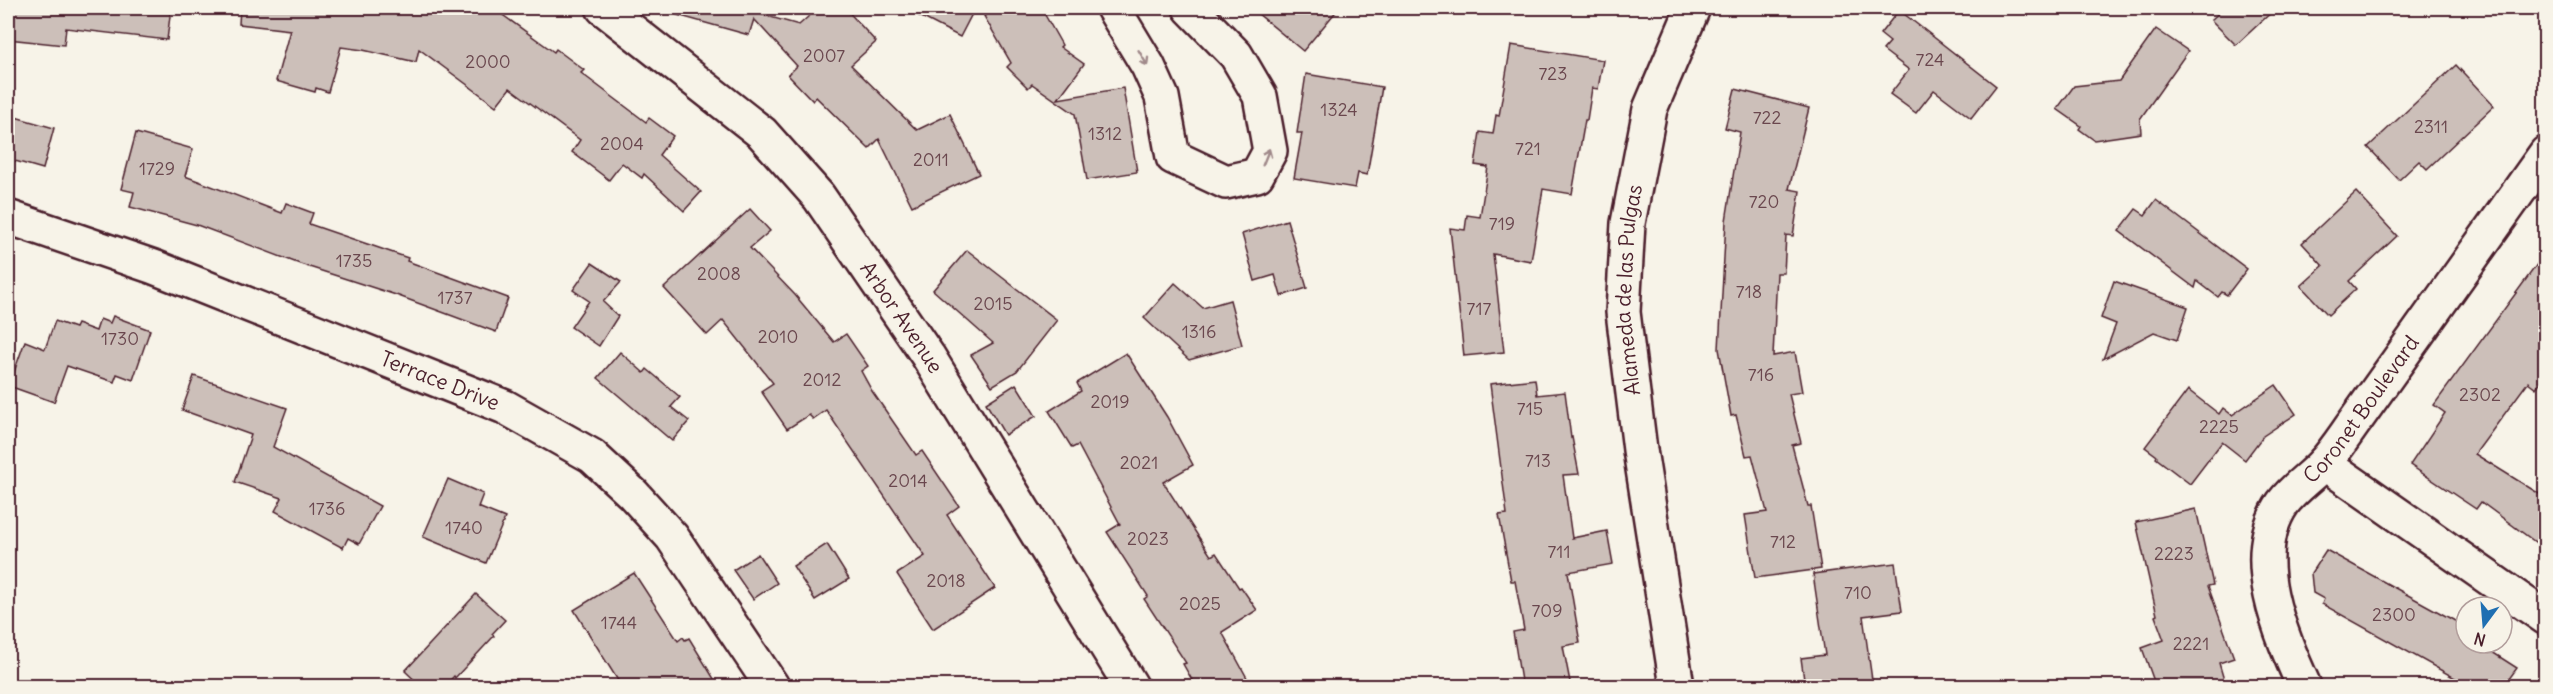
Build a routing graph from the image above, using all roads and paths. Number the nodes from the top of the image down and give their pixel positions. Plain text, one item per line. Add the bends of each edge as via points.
1 (603, 8) edge
2 (1113, 8) edge
3 (1190, 8) edge
4 (1693, 8) edge
5 (2546, 153) edge
6 (8, 217) edge
7 (2324, 463) junction
8 (2546, 618) edge
9 (772, 687) edge
10 (1131, 687) edge
11 (1677, 687) edge
12 (2304, 687) edge

1 - 10 street, Arbor Avenue via 762,133 819,197 928,356
2 -> 3 street via 1162,97 1173,157 1226,182 1257,175 1270,151 1260,96 1236,55
4 - 11 street, Alameda de las Pulgas via 1650,109 1628,223 1623,312
5 - 7 street, Coronet Boulevard
6 - 9 street, Terrace Drive via 154,267 505,407 592,456 672,537
7 - 8 street
7 - 12 street, Coronet Boulevard via 2283,503 2272,527 2265,564 2280,633

